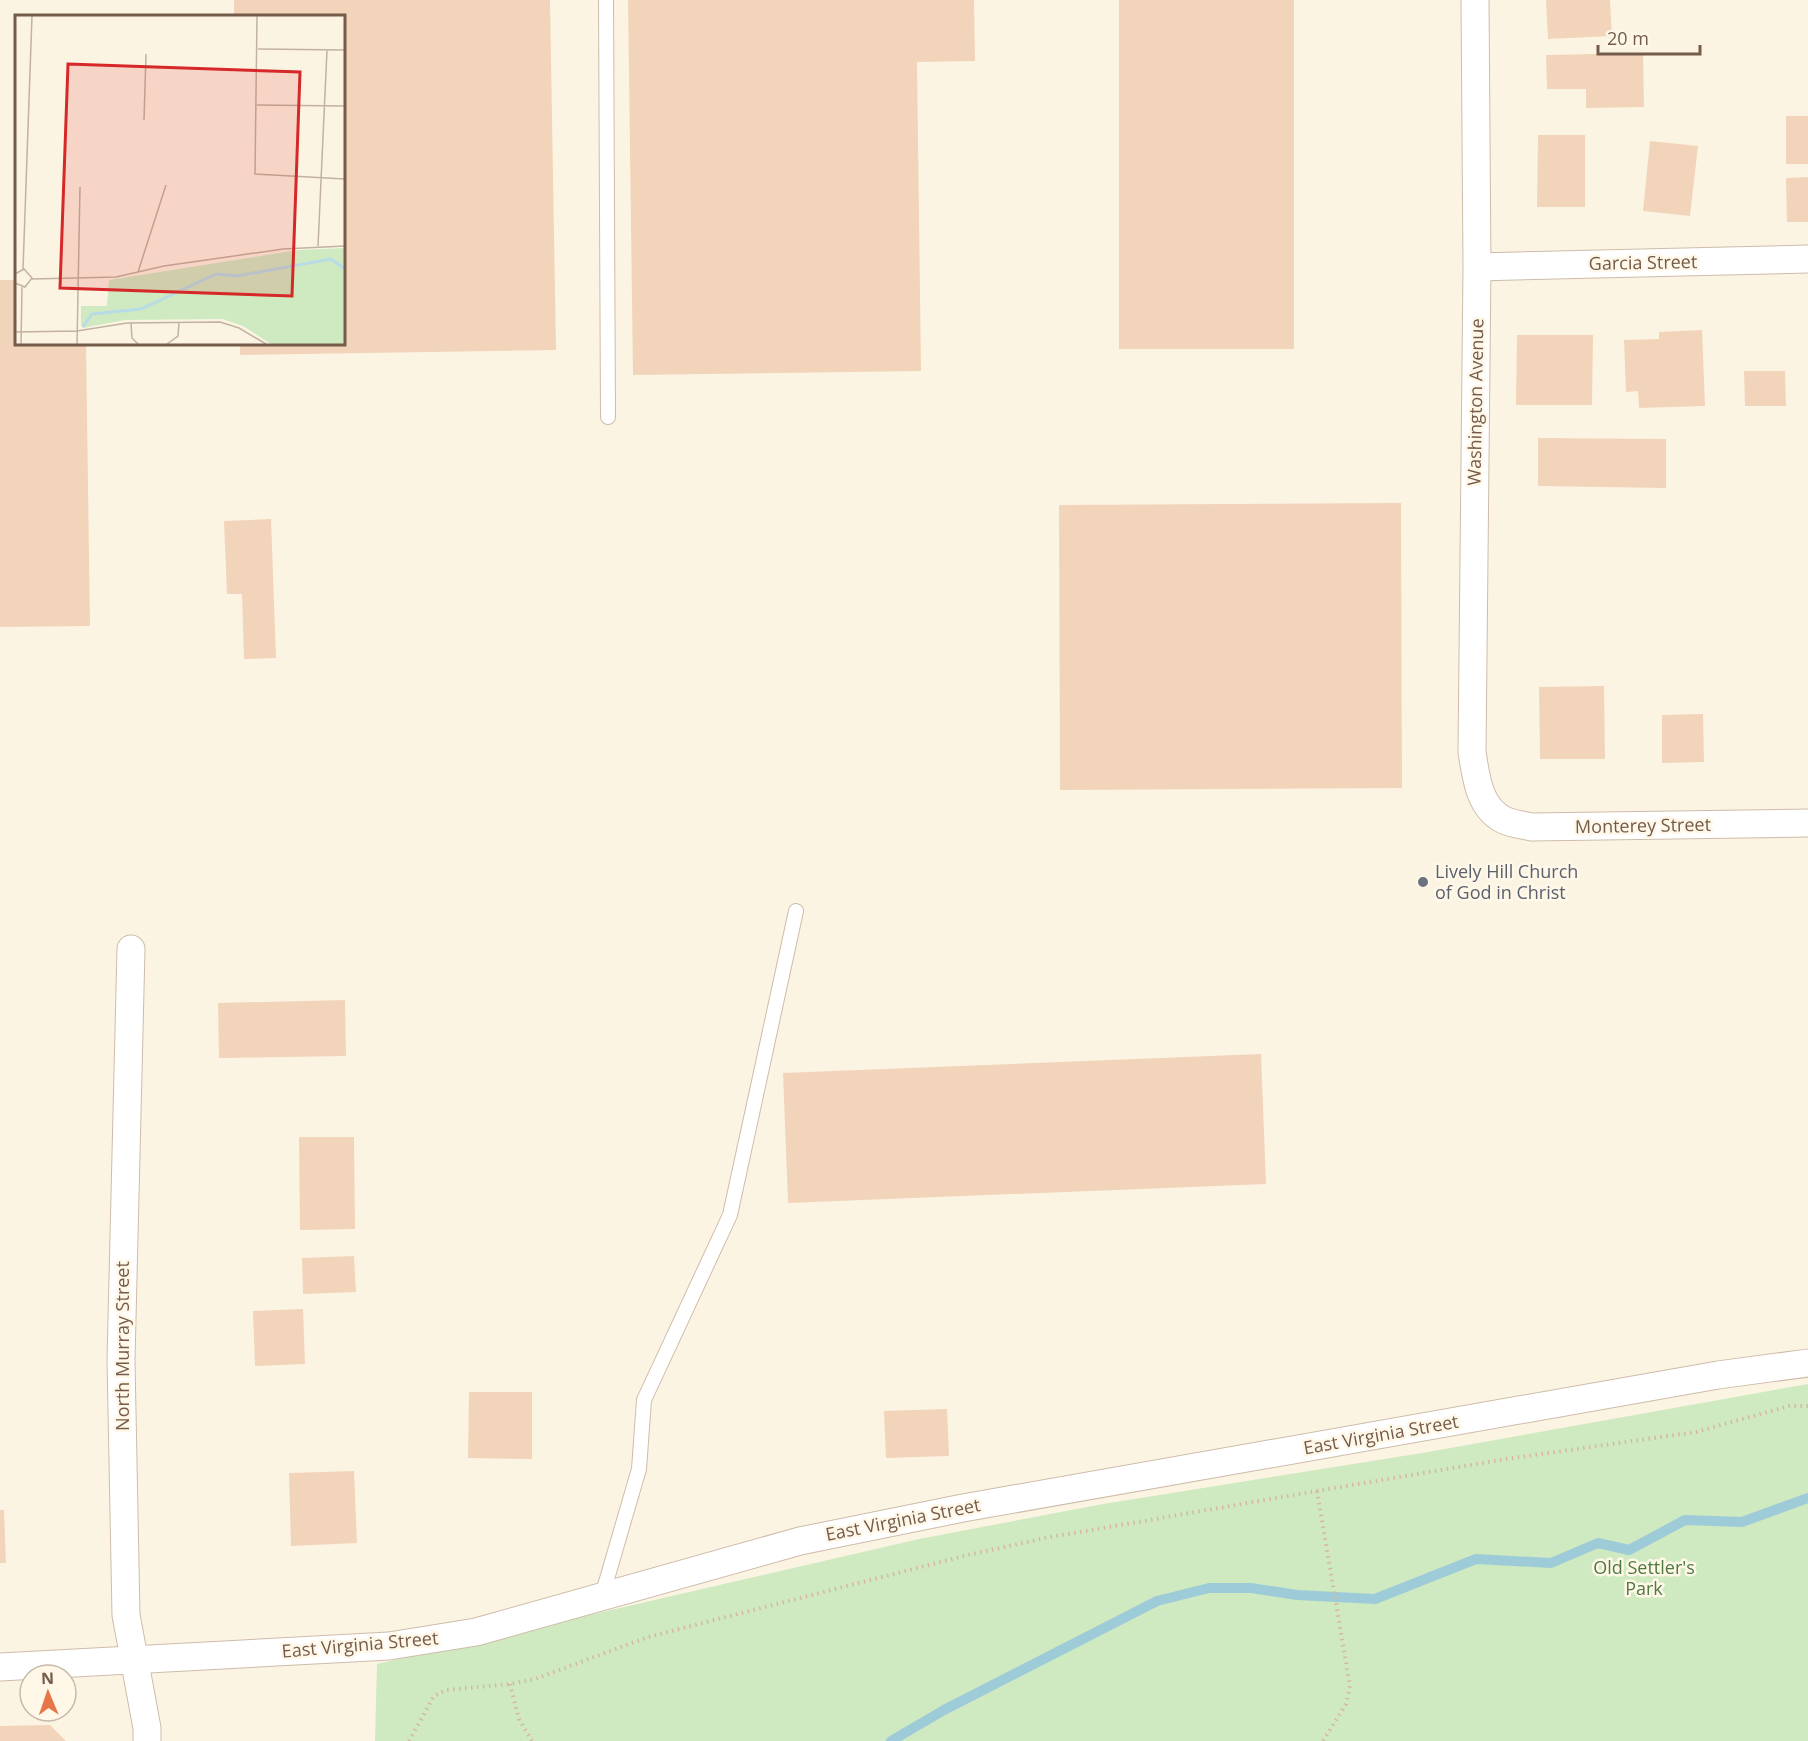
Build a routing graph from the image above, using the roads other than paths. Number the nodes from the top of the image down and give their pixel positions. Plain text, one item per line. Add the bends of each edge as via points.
1 (606, 0) edge
2 (1474, 0) edge
3 (1808, 259) edge
4 (1477, 267) junction
5 (608, 417) dead end
6 (1485, 803) joint
7 (1808, 823) edge
8 (796, 911) dead end
9 (130, 949) dead end
10 (1808, 1364) edge
11 (602, 1596) junction
12 (133, 1659) junction
13 (0, 1667) edge
14 (147, 1741) edge

1 - 5 lane
2 - 4 street, Washington Avenue
3 - 4 street, Garcia Street
4 - 6 street, Washington Avenue via 1472,752 1476,780
6 - 7 street, Monterey Street via 1503,820 1532,827
8 - 11 lane via 730,1215 644,1400 639,1469
9 - 12 street, North Murray Street via 122,1360 126,1615
10 - 11 street, East Virginia Street via 1718,1375 952,1510 800,1540
11 - 12 street, East Virginia Street via 476,1632 412,1643
12 - 13 street, East Virginia Street
12 - 14 street, North Murray Street

